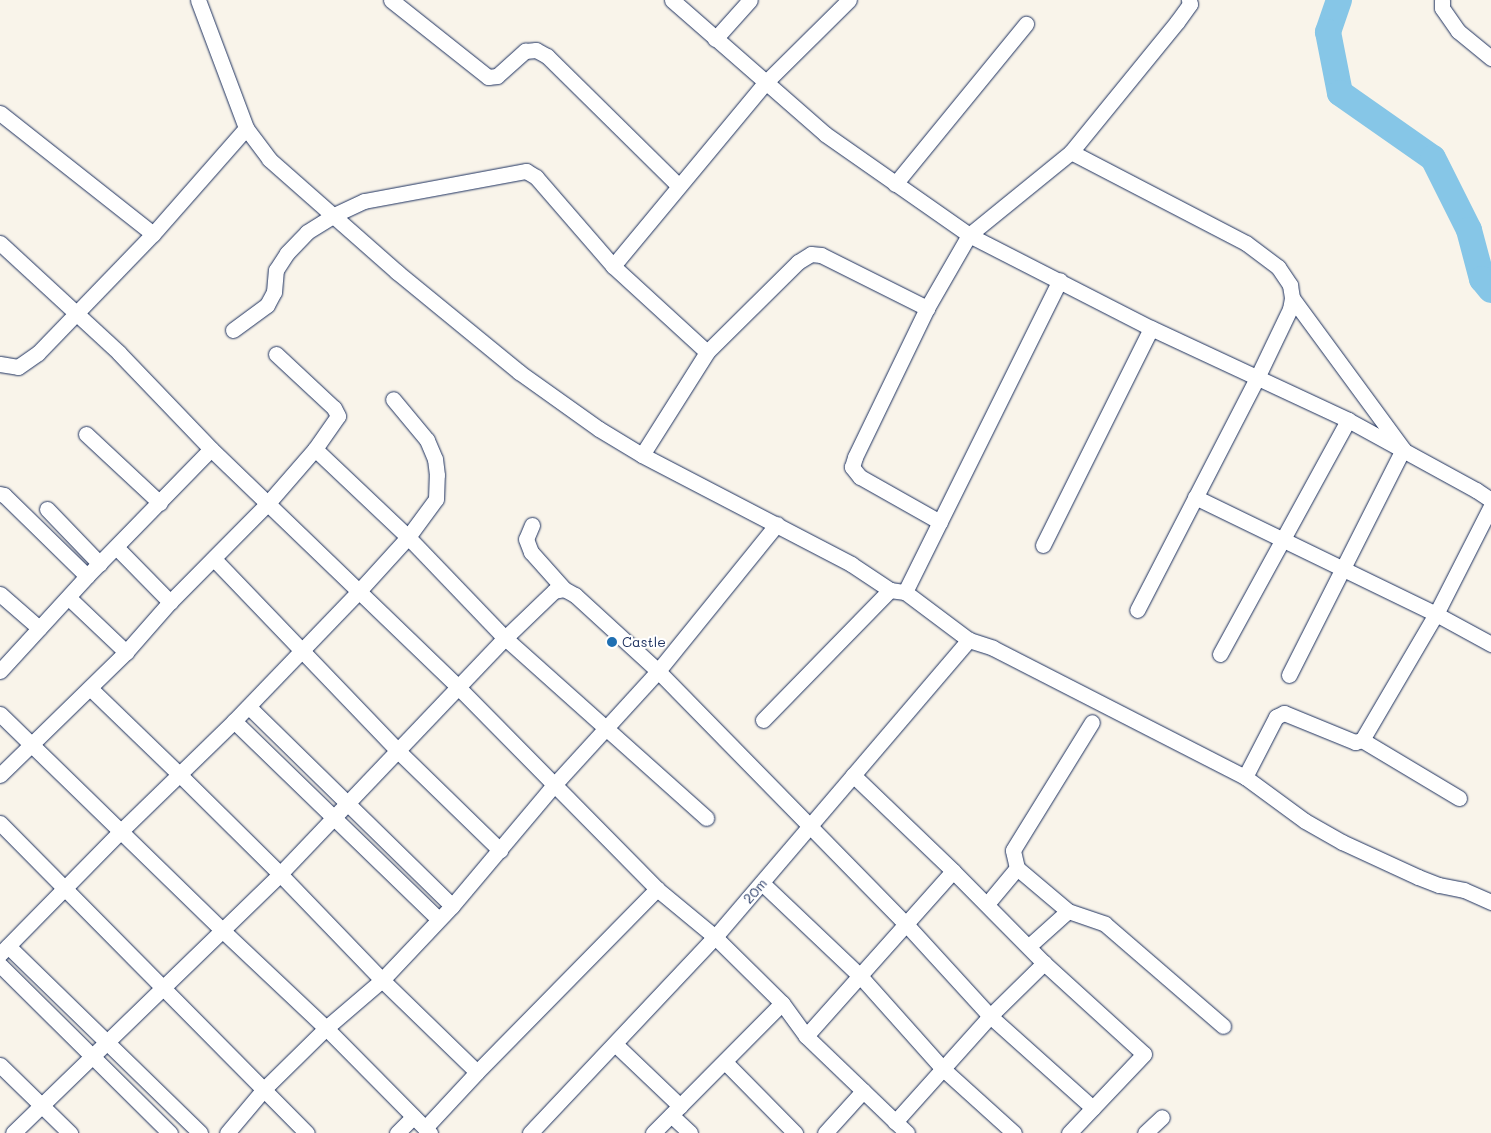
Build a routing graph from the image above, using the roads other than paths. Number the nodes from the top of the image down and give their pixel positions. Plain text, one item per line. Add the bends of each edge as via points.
1 (198, 0) edge
2 (391, 0) edge
3 (672, 0) edge
4 (750, 0) edge
5 (849, 0) edge
6 (1190, 0) edge
7 (1442, 0) edge
8 (1026, 24) dead end
9 (715, 38) junction
10 (1491, 58) edge
11 (766, 83) junction
12 (0, 113) edge
13 (246, 128) junction
14 (1071, 152) junction
15 (895, 184) junction
16 (680, 186) junction
17 (334, 215) junction
18 (153, 234) junction
19 (969, 235) junction
20 (0, 243) edge
21 (613, 266) junction
22 (1060, 280) junction
23 (1292, 298) junction
24 (927, 308) junction
25 (78, 314) junction
26 (1151, 328) junction
27 (233, 330) dead end
28 (707, 352) junction
29 (276, 354) dead end
30 (0, 364) edge
31 (1257, 378) junction
32 (394, 399) dead end
33 (1348, 420) junction
34 (86, 434) dead end
35 (212, 449) junction
36 (315, 449) junction
37 (1402, 449) junction
38 (642, 454) junction
39 (0, 494) edge
40 (1195, 497) junction
41 (1491, 500) edge
42 (268, 503) junction
43 (160, 504) junction
44 (1491, 506) edge
45 (47, 509) dead end
46 (940, 522) junction
47 (777, 524) junction
48 (532, 525) dead end
49 (408, 537) junction
50 (1282, 540) junction
51 (1043, 544) dead end
52 (118, 548) junction
53 (214, 559) junction
54 (100, 564) junction
55 (1342, 569) junction
56 (87, 576) junction
57 (564, 589) junction
58 (897, 591) junction
59 (360, 592) junction
60 (0, 594) edge
61 (69, 598) junction
62 (170, 602) junction
63 (1137, 610) dead end
64 (1436, 614) junction
65 (39, 628) junction
66 (505, 638) junction
67 (969, 640) junction
68 (1491, 644) edge
69 (126, 652) junction
70 (300, 652) junction
71 (1220, 654) dead end
72 (0, 671) edge
73 (658, 672) junction
74 (1289, 675) dead end
75 (458, 687) junction
76 (90, 688) junction
77 (248, 707) junction
78 (0, 714) edge
79 (763, 720) dead end
80 (234, 721) junction
81 (1092, 722) dead end
82 (605, 728) junction
83 (1362, 740) junction
84 (32, 744) junction
85 (397, 750) junction
86 (0, 775) edge
87 (180, 775) junction
88 (853, 775) junction
89 (1245, 777) junction
90 (554, 785) junction
91 (1459, 798) dead end
92 (347, 803) junction
93 (334, 817) junction
94 (706, 818) dead end
95 (0, 823) edge
96 (810, 826) junction
97 (121, 831) junction
98 (500, 850) junction
99 (1017, 868) junction
100 (953, 871) junction
101 (280, 874) junction
102 (762, 883) junction
103 (65, 886) junction
104 (657, 889) junction
105 (1491, 902) edge
106 (987, 904) junction
107 (452, 906) junction
108 (1068, 911) junction
109 (438, 919) junction
110 (905, 923) junction
111 (223, 931) junction
112 (715, 937) junction
113 (1029, 946) junction
114 (4, 950) edge
115 (1044, 963) junction
116 (0, 964) edge
117 (861, 977) junction
118 (382, 980) junction
119 (164, 988) junction
120 (782, 1003) junction
121 (990, 1016) junction
122 (1224, 1026) dead end
123 (326, 1028) junction
124 (806, 1036) junction
125 (108, 1043) junction
126 (614, 1044) junction
127 (93, 1056) junction
128 (725, 1062) junction
129 (0, 1065) edge
130 (942, 1068) junction
131 (477, 1072) junction
132 (264, 1089) junction
133 (863, 1091) junction
134 (42, 1105) junction
135 (1093, 1108) junction
136 (676, 1110) junction
137 (413, 1116) junction
138 (1162, 1117) dead end
139 (895, 1122) junction
140 (428, 1131) edge
141 (658, 1131) edge
142 (13, 1133) edge
143 (70, 1133) edge
144 (170, 1133) edge
145 (200, 1133) edge
146 (227, 1133) edge
147 (308, 1133) edge
148 (397, 1133) edge
149 (530, 1133) edge
150 (690, 1133) edge
151 (795, 1133) edge
152 (825, 1133) edge
153 (907, 1133) edge
154 (1014, 1133) edge
155 (1069, 1133) edge
156 (1145, 1133) edge

1 - 13 street
2 - 16 street via 488,77 497,76 525,51 536,50 547,56
3 - 9 street
4 - 9 street
5 - 11 street
6 - 14 street via 1177,22
7 - 10 street via 1442,8 1458,31
8 - 15 street
9 - 11 street
11 - 15 street via 825,134
11 - 16 street
12 - 18 street
13 - 17 street via 269,159
13 - 18 street
14 - 19 street
14 - 23 street via 1246,243 1278,268 1290,285
15 - 19 street
16 - 21 street
17 - 21 street via 364,201 526,171 536,177
17 - 27 street via 307,232 287,253 276,270 274,292 267,305
17 - 38 street via 397,272 519,372 599,429
18 - 25 street
19 - 22 street
19 - 24 street
20 - 25 street
21 - 28 street
22 - 26 street
22 - 46 street
23 - 31 street via 1290,309
23 - 37 street
24 - 28 street via 821,255 810,254
24 - 46 street via 852,468 860,477
25 - 30 street via 38,353 18,367
25 - 35 street
26 - 31 street
26 - 51 street
28 - 38 street
29 - 36 street via 334,408 338,416
31 - 33 street
31 - 40 street
32 - 49 street via 427,440 437,475 436,499
33 - 37 street
33 - 50 street
34 - 43 street
35 - 42 street
35 - 43 street
36 - 42 street
36 - 49 street
37 - 41 street
37 - 55 street
38 - 47 street
39 - 56 street
40 - 50 street
40 - 63 street
42 - 53 street
42 - 59 street
43 - 52 street
44 - 64 street
45 - 54 street
46 - 58 street
47 - 58 street
47 - 73 street
48 - 57 street via 526,539 531,552
49 - 59 street
49 - 66 street
50 - 55 street
50 - 71 street
52 - 54 street
52 - 62 street
53 - 62 street
53 - 70 street
54 - 56 street
55 - 64 street
55 - 74 street
56 - 61 street
57 - 66 street via 554,591
57 - 73 street via 575,595
58 - 67 street
58 - 79 street
59 - 70 street
59 - 75 street
60 - 65 street
61 - 65 street
61 - 69 street
62 - 69 street
64 - 68 street
64 - 83 street
65 - 72 street
66 - 75 street
66 - 82 street
67 - 88 street, 20m
67 - 89 street via 993,648
69 - 76 street
70 - 77 street
70 - 85 street
73 - 82 street
73 - 96 street
75 - 85 street
75 - 90 street
76 - 84 street
76 - 87 street
77 - 80 street
77 - 92 street
78 - 84 street
80 - 87 street
80 - 93 street
81 - 99 street via 1013,850
82 - 90 street
82 - 94 street
83 - 89 street via 1356,742 1284,713 1276,717
83 - 91 street
84 - 86 street
84 - 97 street
85 - 92 street
85 - 98 street
87 - 97 street
87 - 101 street
88 - 96 street, 20m
88 - 100 street
89 - 105 street via 1305,821 1342,842 1418,877 1464,890
90 - 98 street
90 - 104 street
92 - 93 street
92 - 107 street
93 - 101 street
93 - 109 street
95 - 103 street
96 - 102 street, 20m
96 - 110 street
97 - 103 street
97 - 111 street
98 - 107 street
99 - 106 street
99 - 108 street
100 - 106 street
100 - 110 street
101 - 111 street
101 - 118 street
102 - 112 street, 20m
102 - 117 street
103 - 114 street
103 - 119 street
104 - 112 street
104 - 131 street
106 - 113 street
107 - 109 street
108 - 113 street
108 - 122 street via 1104,924
109 - 118 street
110 - 117 street
110 - 121 street
111 - 119 street
111 - 123 street
112 - 120 street
112 - 126 street, 20m
113 - 115 street
114 - 125 street
115 - 121 street
115 - 135 street via 1144,1054
116 - 127 street
117 - 124 street
117 - 130 street
118 - 123 street
118 - 131 street
119 - 125 street
119 - 132 street
120 - 124 street
120 - 128 street
121 - 130 street
121 - 135 street
123 - 132 street
123 - 137 street
124 - 133 street
125 - 127 street
125 - 145 street
126 - 136 street
126 - 149 street, 20m
127 - 134 street
127 - 144 street
128 - 136 street
128 - 151 street
129 - 134 street
130 - 139 street
130 - 154 street
131 - 140 street
132 - 146 street
132 - 147 street
133 - 139 street
133 - 152 street
134 - 142 street
134 - 143 street
135 - 155 street
136 - 141 street
136 - 150 street
137 - 140 street
137 - 148 street
138 - 156 street
139 - 153 street

